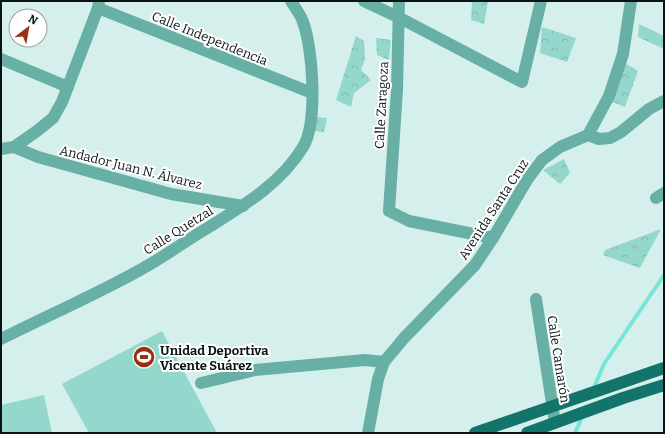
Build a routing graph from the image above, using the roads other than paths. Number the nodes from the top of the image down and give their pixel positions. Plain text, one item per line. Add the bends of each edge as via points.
1 (291, 1) edge
2 (364, 1) edge
3 (399, 1) edge
4 (541, 1) edge
5 (631, 1) edge
6 (99, 5) edge
7 (398, 17) junction
8 (1, 59) edge
9 (68, 86) junction
10 (312, 93) junction
11 (664, 101) edge
12 (588, 135) junction
13 (14, 147) junction
14 (1, 148) edge
15 (243, 206) junction
16 (493, 238) junction
17 (536, 299) dead end
18 (1, 339) edge
19 (384, 362) junction
20 (664, 368) edge
21 (201, 383) dead end
22 (664, 385) edge
23 (558, 405) junction
24 (555, 423) junction
25 (368, 433) edge
26 (475, 433) edge
27 (527, 433) edge

1 - 10 street, Calle Quetzal via 303,20 309,42
2 - 7 street
3 - 7 street, Calle Zaragoza
4 - 7 street via 522,82
5 - 12 street via 620,61 609,96
6 - 9 street
6 - 10 street, Calle Independencia
7 - 16 street, Calle Zaragoza via 397,90 389,211 409,221
8 - 9 street
9 - 13 street via 53,118
10 - 15 street, Calle Quetzal via 310,128 304,146 278,178
11 - 12 street via 610,138 599,140
12 - 16 street, Avenida Santa Cruz via 560,147 542,160 527,180
13 - 14 street
13 - 15 street, Andador Juan N. Álvarez via 45,159 171,194
15 - 18 street, Calle Quetzal via 140,270
16 - 19 street, Avenida Santa Cruz via 474,265
17 - 23 street, Calle Camarón
19 - 21 street via 365,360 255,370
19 - 25 street, Avenida Santa Cruz via 378,379
20 - 23 main road
22 - 24 main road
23 - 24 street, Calle Camarón
23 - 26 main road
24 - 27 main road

